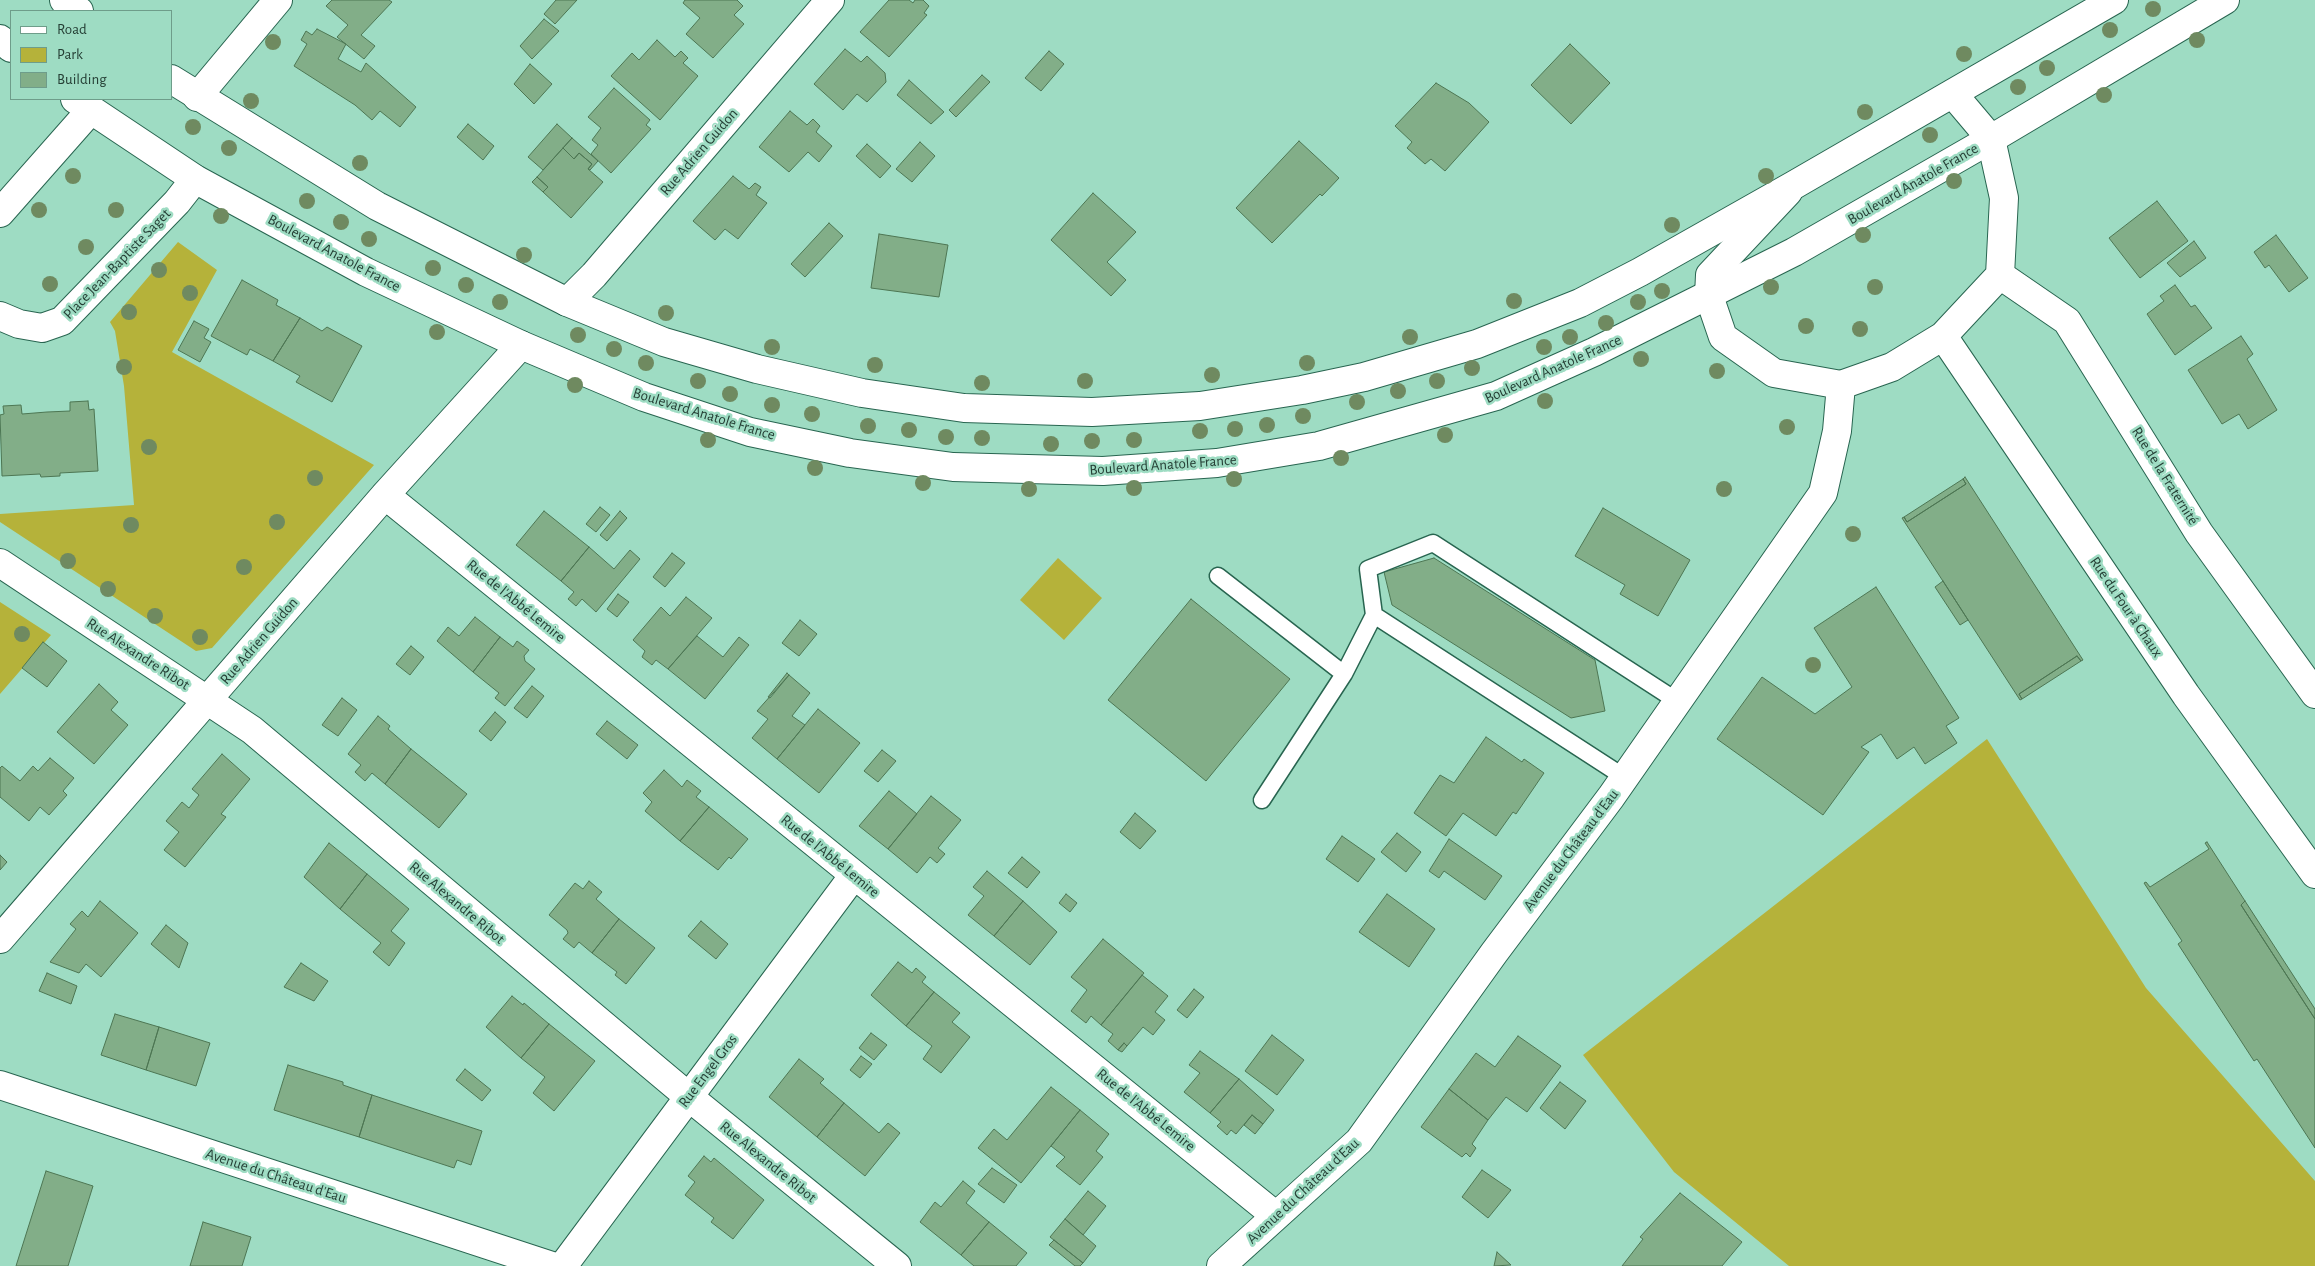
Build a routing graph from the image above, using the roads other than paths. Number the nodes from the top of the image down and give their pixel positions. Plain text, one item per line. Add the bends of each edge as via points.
1 (64, 0) edge
2 (278, 0) edge
3 (830, 0) edge
4 (2114, 0) edge
5 (2225, 0) edge
6 (78, 10) edge
7 (0, 39) edge
8 (10, 47) edge
9 (172, 80) edge
10 (1953, 94) junction
11 (197, 97) junction
12 (83, 105) edge
13 (1991, 139) junction
14 (195, 179) junction
15 (1794, 185) junction
16 (0, 213) edge
17 (2000, 275) junction
18 (1709, 296) junction
19 (567, 302) junction
20 (0, 316) edge
21 (1943, 336) junction
22 (521, 345) junction
23 (1841, 385) junction
24 (385, 495) junction
25 (0, 563) edge
26 (1218, 576) dead end
27 (1374, 614) junction
28 (1344, 674) junction
29 (2315, 694) edge
30 (209, 700) junction
31 (1677, 701) junction
32 (1624, 777) junction
33 (1262, 800) dead end
34 (2315, 874) edge
35 (854, 875) junction
36 (0, 939) edge
37 (0, 1085) edge
38 (689, 1097) junction
39 (1276, 1216) junction
40 (552, 1266) edge
41 (562, 1266) edge
42 (897, 1266) edge
43 (1221, 1266) edge

1 - 6 street
2 - 11 street
3 - 19 street, Rue Adrien Guidon via 594,275
4 - 10 street
5 - 13 street, Boulevard Anatole France
7 - 8 street
9 - 11 street
10 - 13 street
10 - 15 street
11 - 19 street via 377,206
12 - 14 street, Boulevard Anatole France
12 - 16 street
13 - 17 street via 2004,198
13 - 18 street, Boulevard Anatole France via 1794,252
14 - 20 street, Place Jean-Baptiste Saget via 177,202 62,321 42,328
14 - 22 street, Boulevard Anatole France via 366,272
15 - 18 street via 1710,275
15 - 19 street via 1580,303 1478,344 1364,377 1200,406 1092,412 964,408 862,393 757,369 664,342
17 - 21 street
17 - 29 street, Rue de la Fraternité via 2067,321 2200,532
18 - 22 street, Boulevard Anatole France via 1496,396 1319,446 1217,464 1103,471 952,467 850,453 750,432 644,398
18 - 23 street via 1724,337 1774,373
21 - 23 street via 1892,368
21 - 34 street, Rue du Four à Chaux via 2186,695
22 - 24 street, Rue Adrien Guidon
23 - 31 street, Avenue du Château d'Eau via 1837,431 1823,493
24 - 30 street, Rue Adrien Guidon
24 - 35 street, Rue de l'Abbé Lemire
25 - 30 street, Rue Alexandre Ribot
26 - 28 lane
27 - 28 lane
27 - 31 lane via 1368,570 1433,544
27 - 32 lane
28 - 33 lane
30 - 36 street, Rue Adrien Guidon
30 - 38 street, Rue Alexandre Ribot via 252,730
31 - 32 street, Avenue du Château d'Eau
32 - 39 street, Avenue du Château d'Eau via 1359,1141
35 - 38 street, Rue Engel Gros
35 - 39 street, Rue de l'Abbé Lemire
37 - 40 street, Avenue du Château d'Eau
38 - 41 street, Rue Engel Gros
38 - 42 street, Rue Alexandre Ribot
39 - 43 street, Avenue du Château d'Eau

